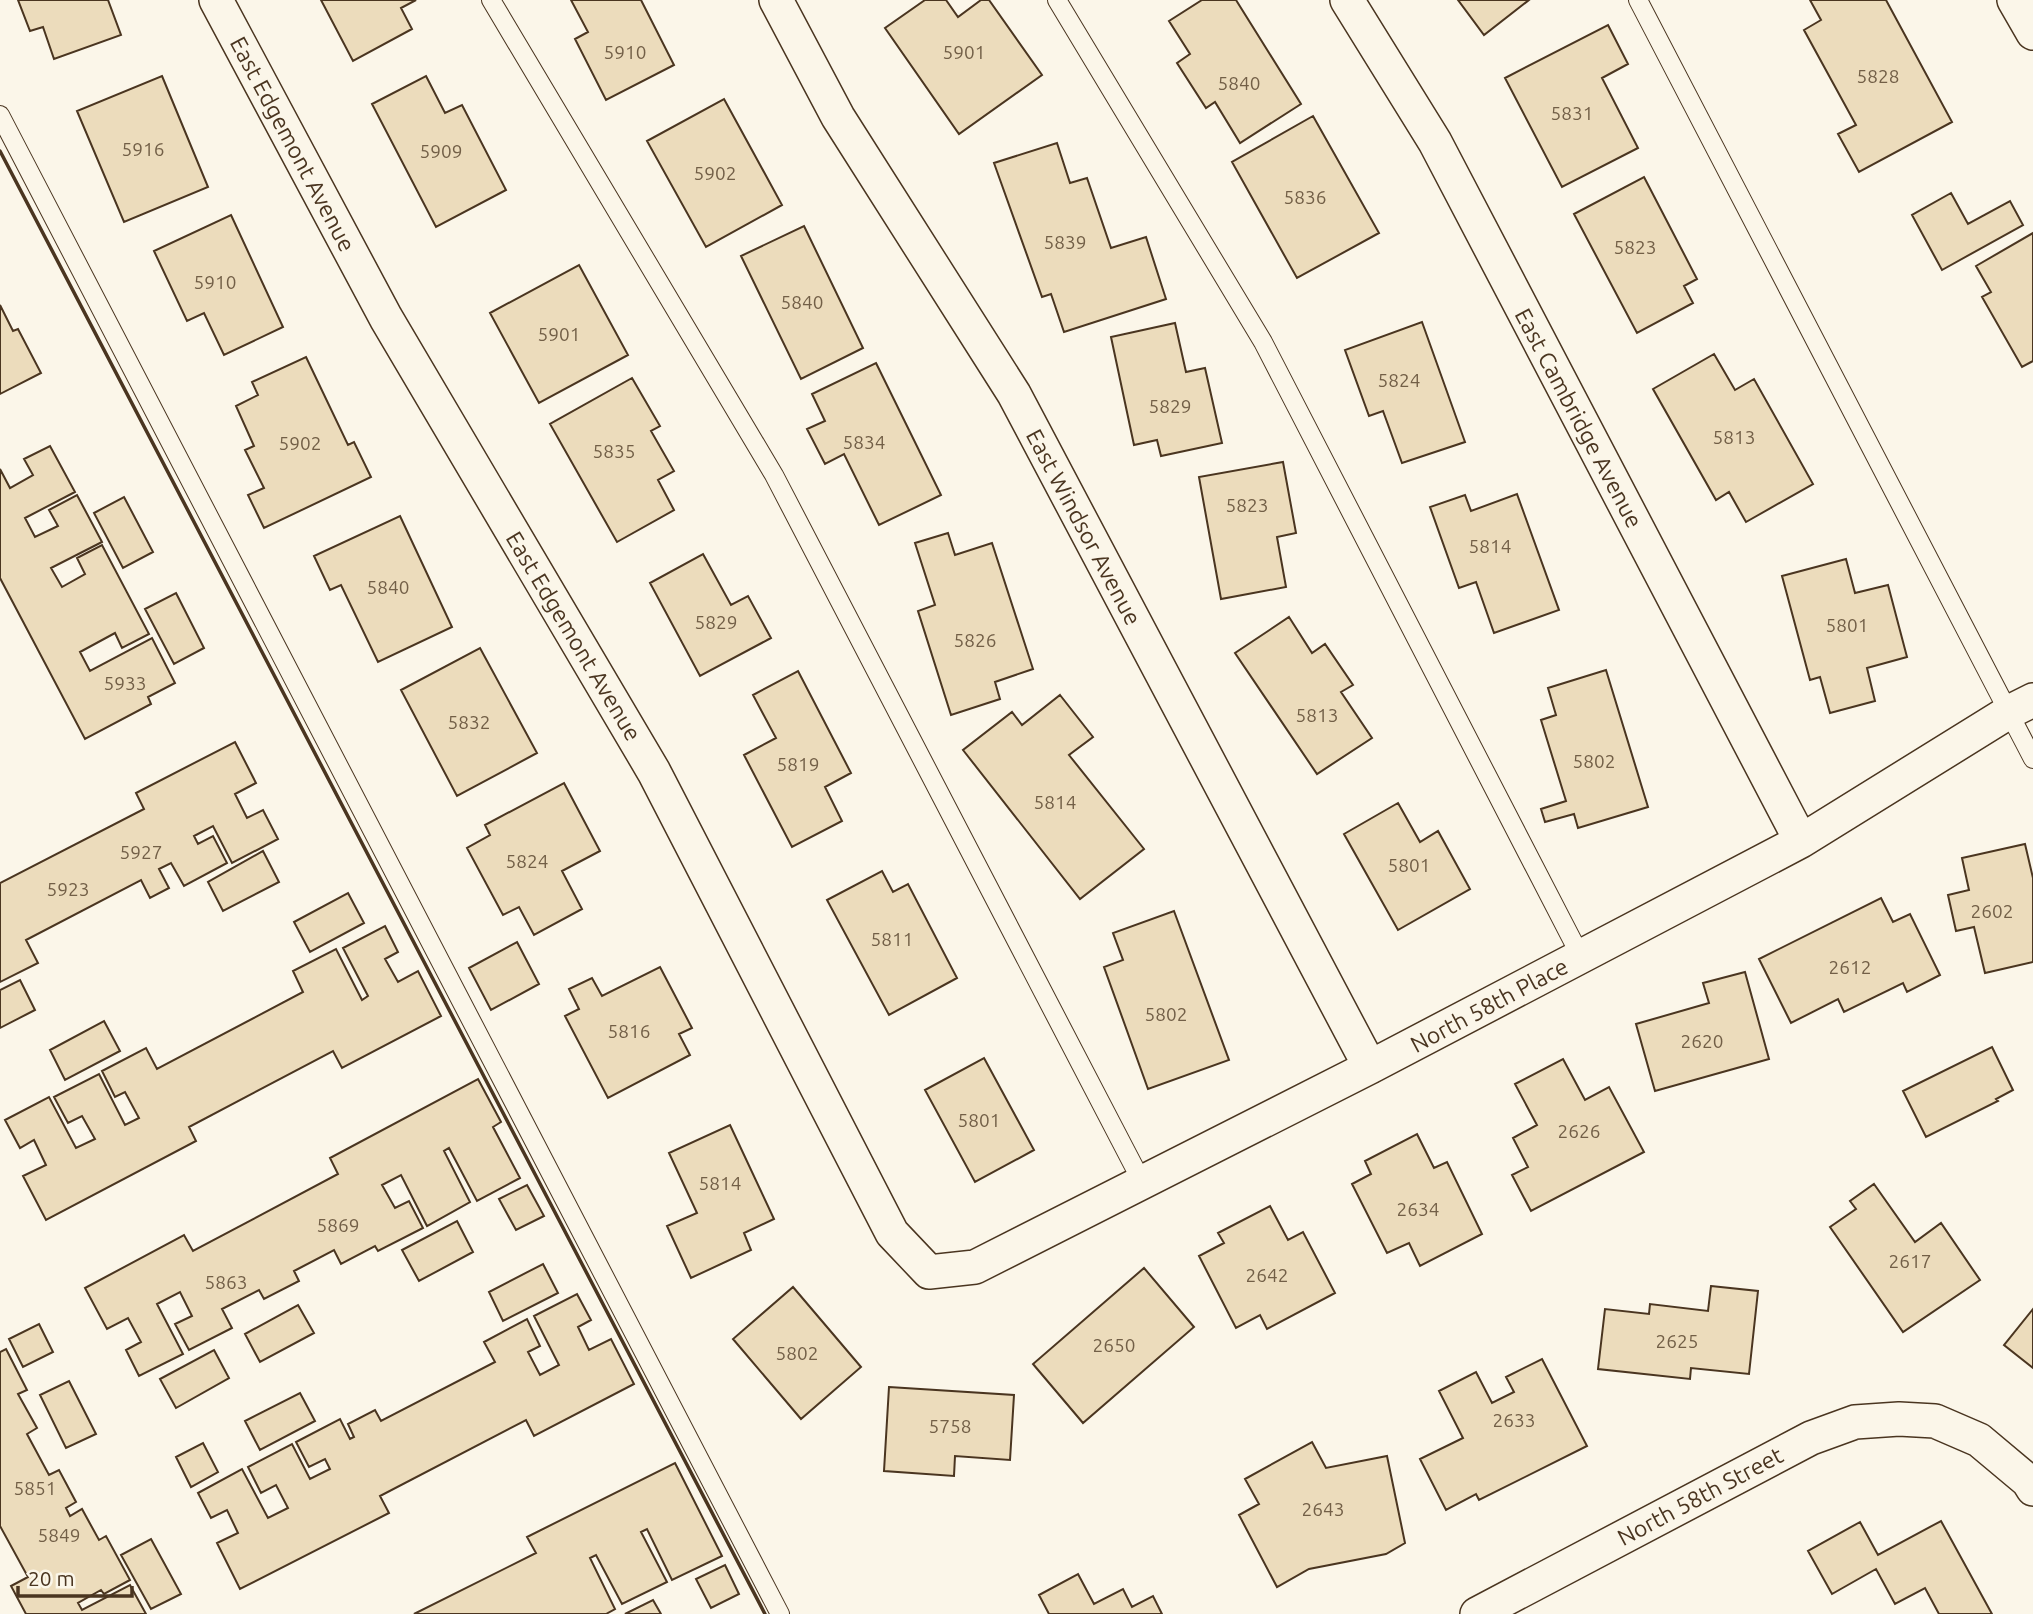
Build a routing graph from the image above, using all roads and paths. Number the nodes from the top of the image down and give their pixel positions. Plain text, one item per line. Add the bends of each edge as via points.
1 (216, 0) edge
2 (491, 0) edge
3 (776, 0) edge
4 (1057, 0) edge
5 (1347, 0) edge
6 (1638, 0) edge
7 (2014, 0) edge
8 (2033, 33) edge
9 (0, 115) edge
10 (2021, 706) edge
11 (2033, 759) edge
12 (1801, 841) junction
13 (1581, 957) junction
14 (1370, 1067) junction
15 (1142, 1182) junction
16 (929, 1272) joint
17 (2033, 1489) edge
18 (780, 1614) edge
19 (1477, 1614) edge

1 - 16 street, East Edgemont Avenue via 386,318 654,772 892,1233
2 - 15 lane via 774,475
3 - 14 street, East Windsor Avenue via 838,117 1014,394
4 - 13 lane via 1263,342
5 - 12 street, East Cambridge Avenue via 1434,142
6 - 10 lane
7 - 8 street
9 - 18 lane
10 - 11 lane
10 - 12 street, North 58th Place
12 - 13 street, North 58th Place
13 - 14 street, North 58th Place
14 - 15 street, North 58th Place
15 - 16 street, North 58th Place via 975,1267
17 - 19 street, North 58th Street via 1979,1440 1935,1421 1856,1422 1811,1438

